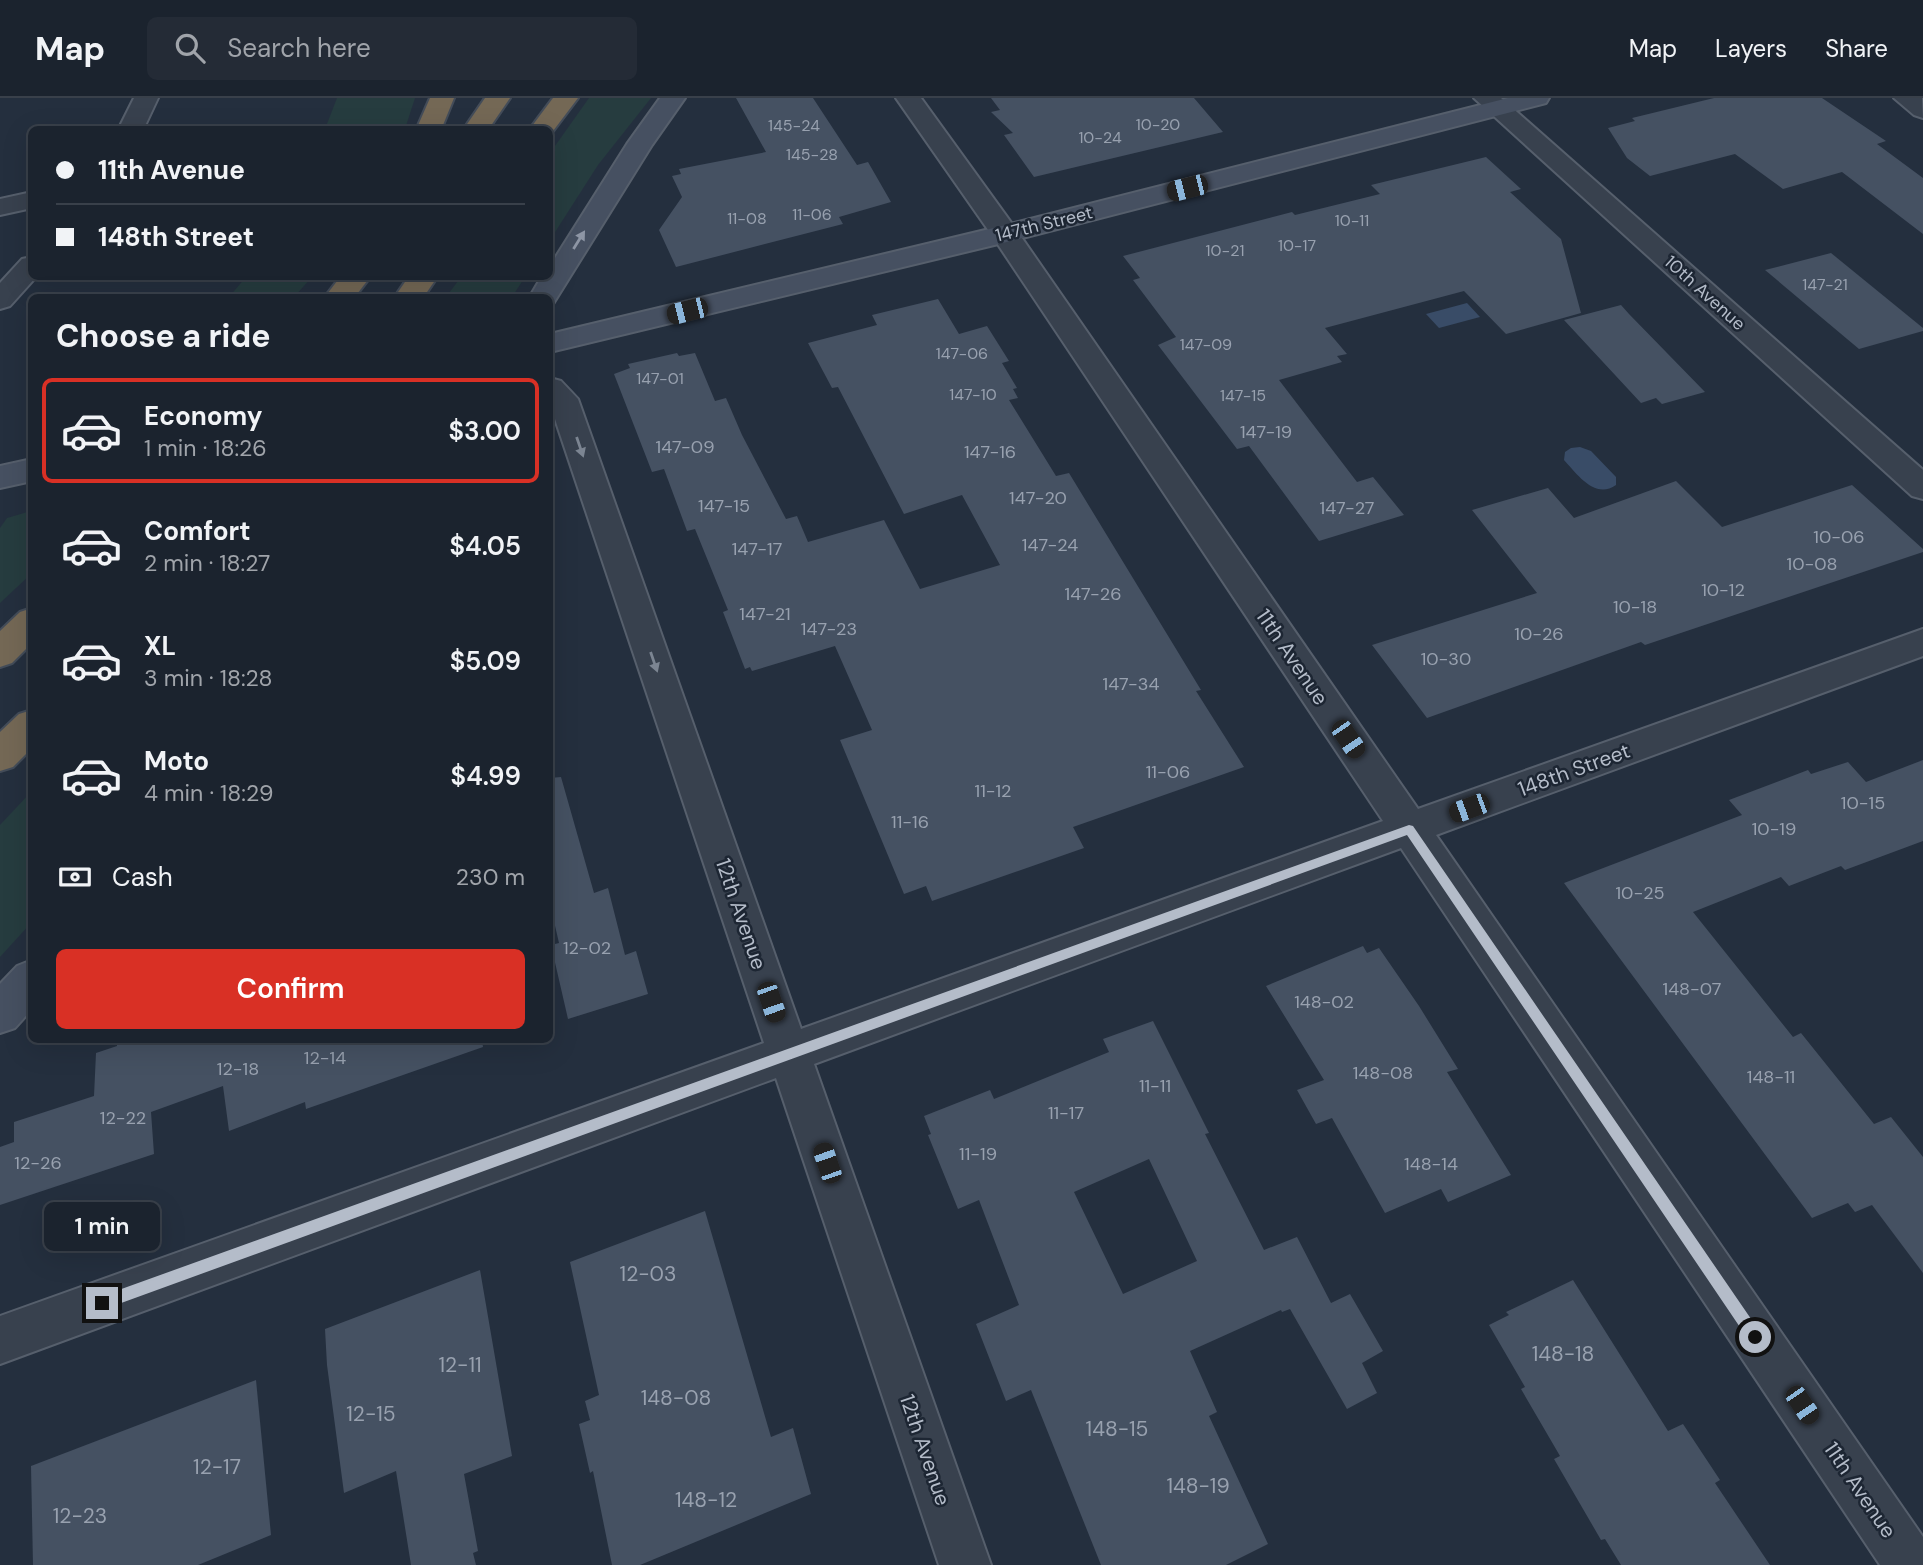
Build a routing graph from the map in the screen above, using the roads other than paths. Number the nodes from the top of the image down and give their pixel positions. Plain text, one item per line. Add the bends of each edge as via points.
1 (146, 98) edge
2 (442, 98) edge
3 (498, 98) edge
4 (547, 98) edge
5 (566, 98) edge
6 (673, 98) edge
7 (908, 98) edge
8 (1537, 98) edge
9 (1906, 98) edge
10 (1493, 104) edge
11 (1923, 110) edge
12 (132, 126) edge
13 (430, 126) edge
14 (478, 126) edge
15 (530, 126) edge
16 (544, 126) edge
17 (28, 201) edge
18 (0, 206) edge
19 (1005, 234) junction
20 (28, 269) edge
21 (354, 280) edge
22 (341, 294) edge
23 (545, 294) edge
24 (0, 300) edge
25 (553, 342) edge
26 (553, 391) edge
27 (28, 471) edge
28 (0, 477) edge
29 (1923, 488) edge
30 (28, 602) edge
31 (0, 622) edge
32 (28, 625) edge
33 (1923, 642) edge
34 (0, 653) edge
35 (28, 727) edge
36 (0, 756) edge
37 (1409, 830) junction
38 (28, 983) edge
39 (0, 1014) edge
40 (789, 1055) junction
41 (0, 1340) edge
42 (965, 1565) edge
43 (1911, 1565) edge

1 - 12 street
2 - 13 highway
3 - 14 highway
4 - 15 highway
5 - 16 highway
23 -> 6 street
7 - 19 street, 11th Avenue
8 - 10 street, 147th Street
9 - 11 street
10 - 19 street, 147th Street
10 - 29 street, 10th Avenue
17 - 18 street
19 - 25 street, 147th Street
19 - 37 street, 11th Avenue
20 - 24 street
21 - 22 highway
26 -> 40 street, 12th Avenue via 563,399
27 - 28 street
30 - 31 highway
32 - 34 highway
33 - 37 street, 148th Street
35 - 36 highway
37 - 40 street, 148th Street
37 - 43 street, 11th Avenue
38 - 39 street
40 - 41 street, 148th Street
40 - 42 street, 12th Avenue

